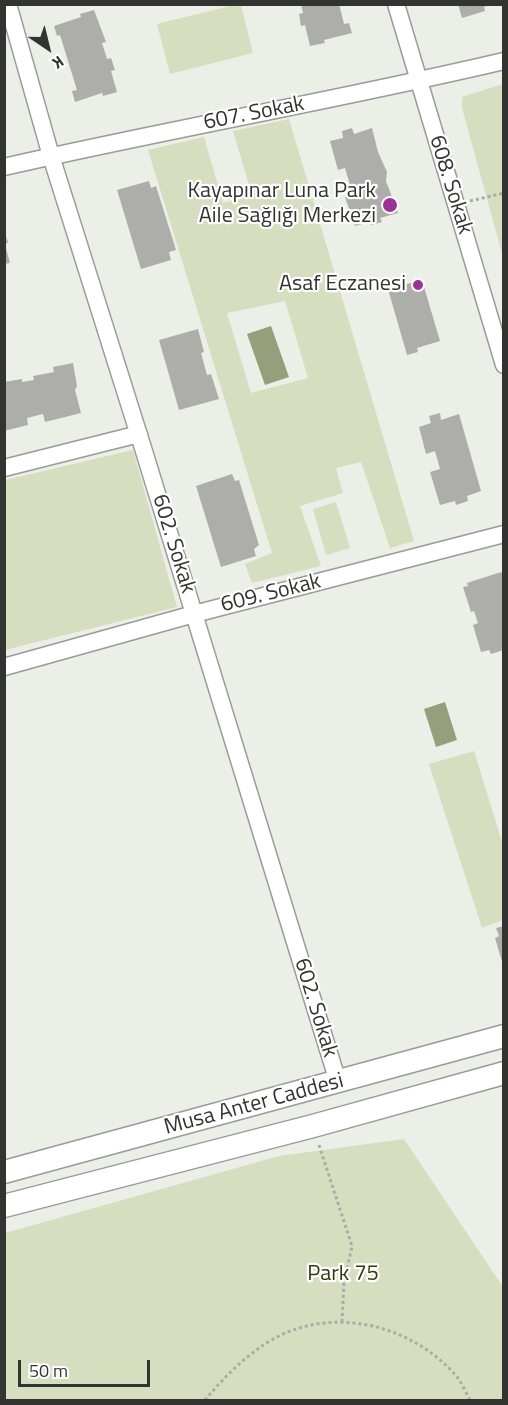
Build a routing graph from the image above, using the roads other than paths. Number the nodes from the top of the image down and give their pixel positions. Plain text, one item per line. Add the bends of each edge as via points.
1 (8, 4) edge
2 (396, 4) edge
3 (504, 61) edge
4 (419, 81) junction
5 (51, 156) junction
6 (4, 166) edge
7 (504, 365) edge
8 (139, 434) junction
9 (4, 468) edge
10 (504, 534) edge
11 (194, 614) junction
12 (4, 667) edge
13 (504, 1036) edge
14 (504, 1073) edge
15 (338, 1082) junction
16 (4, 1172) edge
17 (4, 1206) edge

1 - 5 street, 602. Sokak
2 - 4 street, 608. Sokak
3 - 4 street, 607. Sokak
4 - 5 street, 607. Sokak
4 - 7 street, 608. Sokak
5 - 6 street, 607. Sokak
5 - 8 street, 602. Sokak
8 - 9 street
8 - 11 street, 602. Sokak
10 - 11 street, 609. Sokak
11 - 12 street, 609. Sokak
11 - 15 street, 602. Sokak
13 - 15 main road, Musa Anter Caddesi
14 - 17 main road, Musa Anter Caddesi
15 - 16 main road, Musa Anter Caddesi

